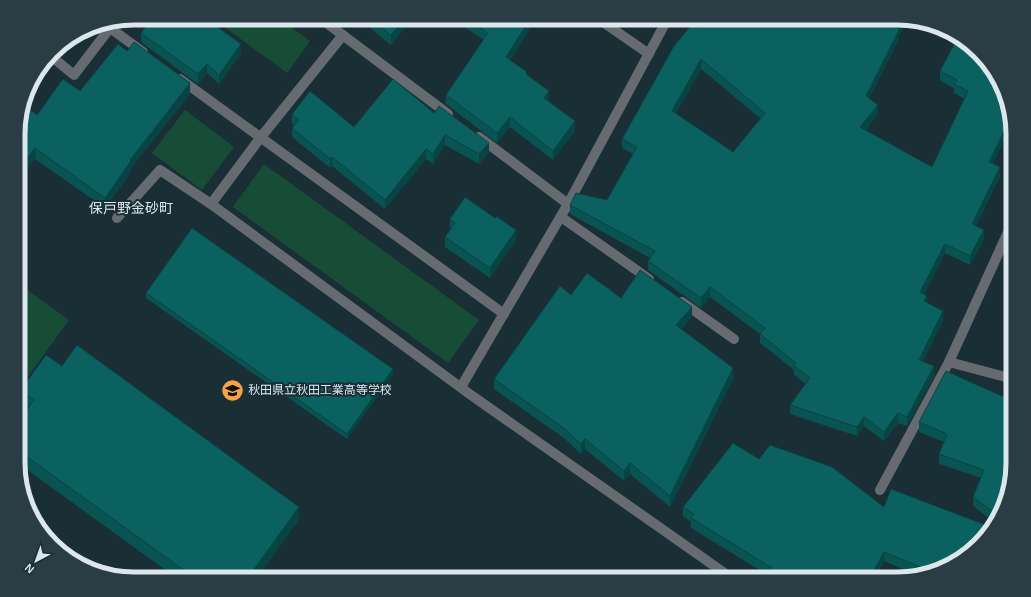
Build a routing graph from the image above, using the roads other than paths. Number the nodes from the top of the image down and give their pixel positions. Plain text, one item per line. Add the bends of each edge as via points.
1 (329, 25) edge
2 (607, 25) edge
3 (664, 25) edge
4 (114, 27) edge
5 (110, 28) edge
6 (343, 35) junction
7 (649, 54) junction
8 (55, 59) edge
9 (154, 60) edge
10 (172, 74) edge
11 (456, 119) edge
12 (468, 129) edge
13 (261, 137) junction
14 (211, 204) junction
15 (568, 204) junction
16 (561, 217) junction
17 (117, 218) dead end
18 (1006, 236) edge
19 (657, 284) edge
20 (676, 298) edge
21 (504, 314) junction
22 (734, 338) dead end
23 (949, 362) junction
24 (1006, 377) edge
25 (461, 387) junction
26 (880, 490) dead end
27 (723, 572) edge

1 - 6 street
2 - 7 street
3 - 7 street
4 - 9 street
5 - 8 street via 74,75
6 - 11 street
6 - 13 street
7 - 15 street
10 - 13 street
12 - 15 street
13 - 14 street
13 - 21 street
14 - 17 street via 160,170
14 - 25 street
15 - 16 street
16 - 19 street
16 - 21 street
18 - 23 street
20 - 22 street
21 - 25 street
23 - 24 street
23 - 26 street
25 - 27 street

